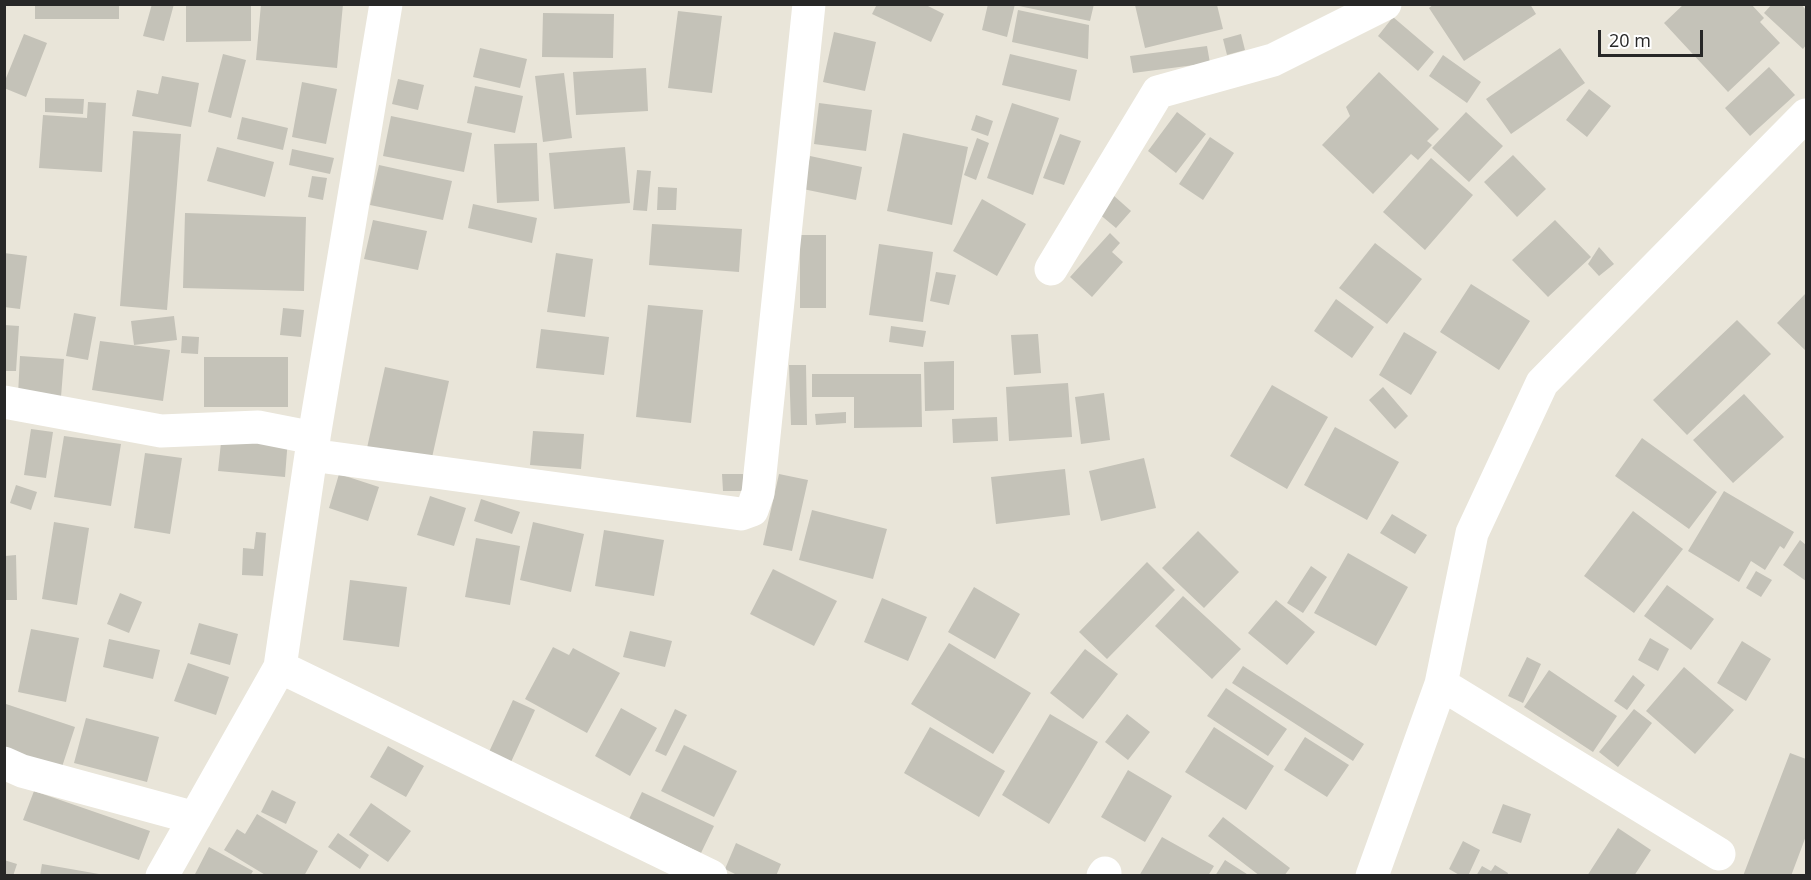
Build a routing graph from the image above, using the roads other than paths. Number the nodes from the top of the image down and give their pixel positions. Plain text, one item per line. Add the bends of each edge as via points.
1 (386, 4) edge
2 (809, 4) edge
3 (1384, 4) edge
4 (1806, 115) edge
5 (1051, 269) dead end
6 (4, 402) edge
7 (312, 446) junction
8 (280, 667) junction
9 (1441, 684) junction
10 (4, 762) edge
11 (195, 818) junction
12 (1719, 854) dead end
13 (702, 874) edge
14 (162, 876) edge
15 (1372, 876) edge

1 - 7 street
2 - 7 street via 758,493 752,510 741,514
3 - 5 street via 1273,60 1158,92
4 - 9 street via 1542,383 1472,533
6 - 7 street via 161,431 258,428
7 - 8 street
8 - 11 street
8 - 13 street
9 - 12 street
9 - 15 street
10 - 11 street via 22,771
11 - 14 street

